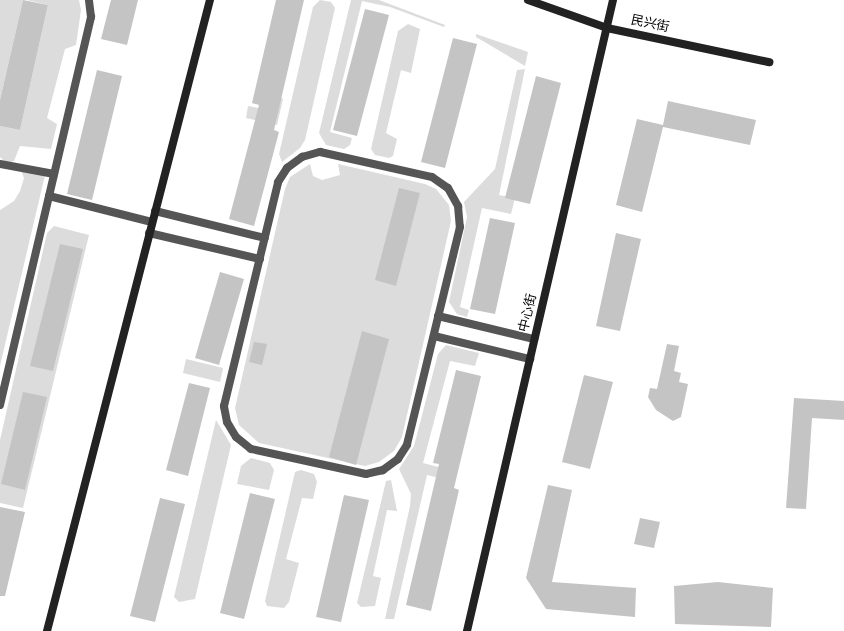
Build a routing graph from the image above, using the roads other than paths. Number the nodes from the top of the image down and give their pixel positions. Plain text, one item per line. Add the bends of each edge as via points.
1 (89, 0) edge
2 (210, 0) edge
3 (528, 0) edge
4 (613, 0) edge
5 (607, 28) junction
6 (769, 62) dead end
7 (0, 164) edge
8 (54, 174) junction
9 (49, 196) junction
10 (155, 211) junction
11 (152, 222) junction
12 (149, 233) junction
13 (265, 238) junction
14 (260, 259) junction
15 (438, 316) junction
16 (434, 336) junction
17 (534, 339) junction
18 (530, 359) junction
19 (2, 391) edge
20 (0, 405) edge
21 (47, 631) edge
22 (467, 631) edge

1 - 8 street via 91,18
2 - 10 street
3 - 5 street, 民兴街
4 - 5 street, 中心街
5 - 6 street, 民兴街
5 - 17 street, 中心街
7 - 8 street
8 - 9 street
9 - 11 street
9 - 19 street
10 - 11 street
10 - 13 street
11 - 12 street
12 - 14 street
12 - 21 street
13 - 14 street
13 - 15 street via 278,182 287,168 302,157 320,152 432,177 448,188 458,206 460,227
14 - 16 street via 224,406 227,422 236,437 251,449 366,474 383,470 398,459 407,445
15 - 16 street
15 - 17 street
16 - 18 street
17 - 18 street, 中心街
18 - 22 street, 中心街
19 - 20 street

